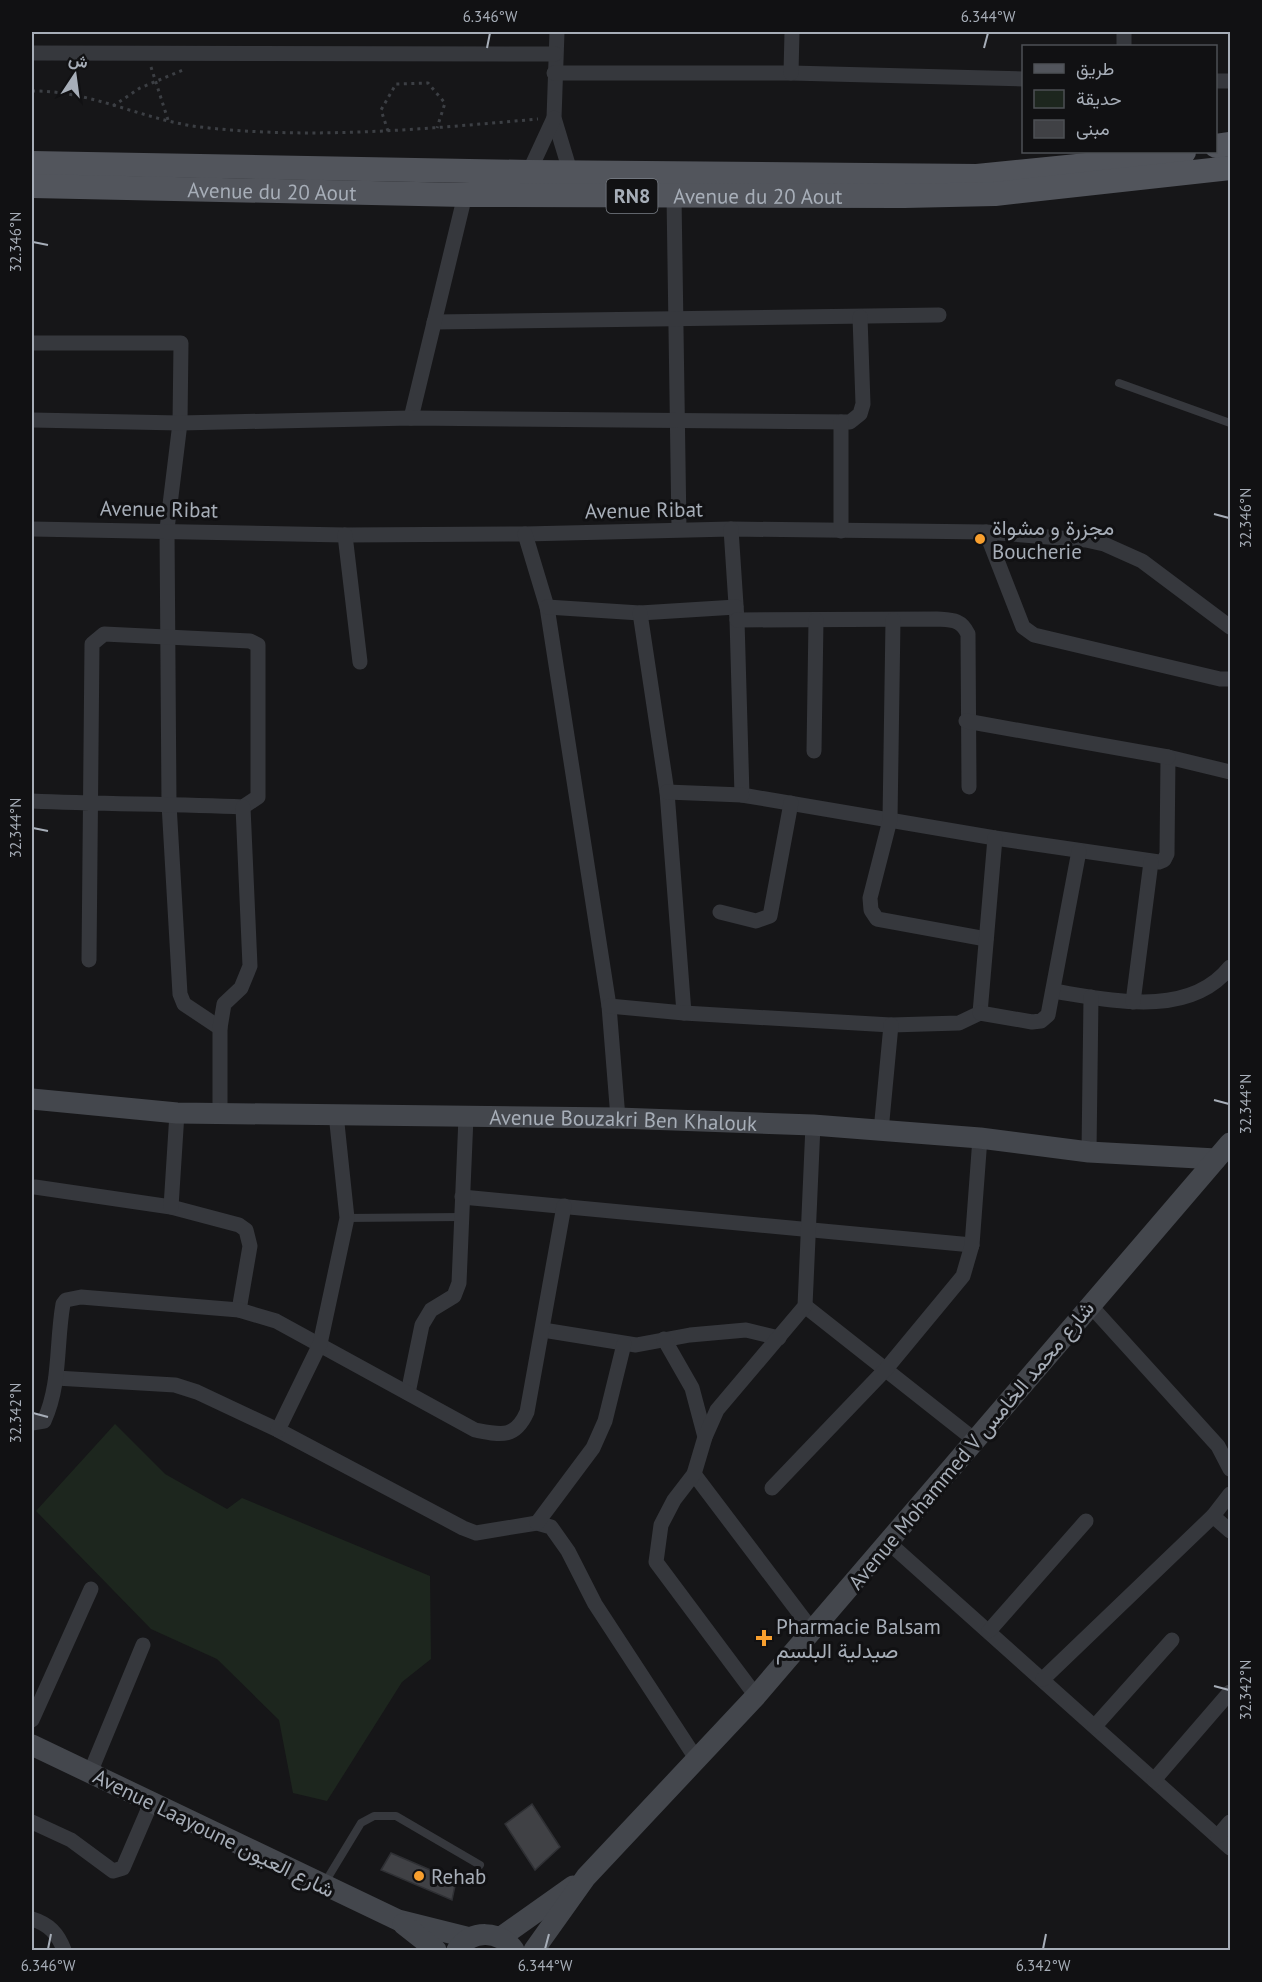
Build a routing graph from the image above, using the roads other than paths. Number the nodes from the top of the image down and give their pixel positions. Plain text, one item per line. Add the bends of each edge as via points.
1 (557, 32) edge
2 (792, 32) edge
3 (32, 53) edge
4 (555, 54) junction
5 (554, 73) junction
6 (791, 73) junction
7 (1022, 79) edge
8 (554, 118) junction
9 (1179, 153) edge
10 (32, 163) edge
11 (1230, 168) edge
12 (570, 171) junction
13 (529, 172) junction
14 (32, 186) edge
15 (465, 195) junction
16 (675, 196) junction
17 (939, 315) dead end
18 (860, 316) junction
19 (677, 320) junction
20 (434, 322) junction
21 (32, 343) edge
22 (1119, 383) dead end
23 (411, 418) junction
24 (32, 420) edge
25 (677, 421) junction
26 (841, 422) junction
27 (180, 423) junction
28 (1230, 423) edge
29 (32, 529) edge
30 (167, 529) junction
31 (680, 529) junction
32 (731, 529) junction
33 (840, 531) junction
34 (986, 532) junction
35 (525, 534) junction
36 (345, 535) junction
37 (547, 607) junction
38 (640, 613) junction
39 (736, 614) junction
40 (816, 620) junction
41 (893, 620) junction
42 (1230, 627) edge
43 (169, 636) junction
44 (360, 662) dead end
45 (1230, 679) edge
46 (966, 721) junction
47 (814, 751) dead end
48 (1168, 757) junction
49 (1230, 772) edge
50 (969, 787) dead end
51 (667, 792) junction
52 (742, 795) junction
53 (32, 801) edge
54 (89, 803) junction
55 (791, 803) junction
56 (170, 804) junction
57 (243, 807) junction
58 (890, 820) junction
59 (995, 838) junction
60 (1079, 851) junction
61 (1151, 862) junction
62 (720, 912) dead end
63 (986, 939) junction
64 (89, 960) dead end
65 (1230, 967) edge
66 (1053, 991) junction
67 (1090, 997) junction
68 (1133, 1002) junction
69 (609, 1006) junction
70 (684, 1013) junction
71 (980, 1013) junction
72 (891, 1025) junction
73 (220, 1028) junction
74 (32, 1099) edge
75 (220, 1112) junction
76 (177, 1113) junction
77 (336, 1114) junction
78 (466, 1116) junction
79 (618, 1118) junction
80 (813, 1125) junction
81 (881, 1131) junction
82 (980, 1138) junction
83 (1230, 1143) edge
84 (1089, 1152) junction
85 (1223, 1161) edge
86 (35, 1187) dead end
87 (462, 1197) junction
88 (564, 1206) junction
89 (171, 1207) junction
90 (461, 1217) junction
91 (347, 1218) junction
92 (806, 1230) junction
93 (972, 1245) junction
94 (1090, 1305) junction
95 (805, 1306) junction
96 (239, 1311) junction
97 (543, 1330) junction
98 (778, 1338) junction
99 (664, 1339) junction
100 (320, 1344) junction
101 (624, 1344) junction
102 (886, 1369) junction
103 (56, 1378) junction
104 (408, 1393) junction
105 (32, 1423) edge
106 (278, 1430) junction
107 (705, 1437) junction
108 (976, 1441) junction
109 (1230, 1469) edge
110 (694, 1474) junction
111 (772, 1488) dead end
112 (1230, 1494) edge
113 (1213, 1516) junction
114 (1086, 1521) dead end
115 (537, 1523) junction
116 (1230, 1531) edge
117 (889, 1543) junction
118 (91, 1589) dead end
119 (813, 1630) junction
120 (989, 1631) junction
121 (1172, 1640) dead end
122 (143, 1645) dead end
123 (1043, 1679) junction
124 (1230, 1692) edge
125 (756, 1696) junction
126 (32, 1720) edge
127 (1095, 1726) junction
128 (32, 1744) edge
129 (697, 1760) junction
130 (90, 1773) junction
131 (1154, 1780) junction
132 (151, 1803) junction
133 (32, 1821) edge
134 (1230, 1822) edge
135 (1218, 1836) junction
136 (1230, 1848) edge
137 (480, 1865) dead end
138 (586, 1877) junction
139 (323, 1885) junction
140 (32, 1919) edge
141 (398, 1920) junction
142 (464, 1944) edge
143 (507, 1944) edge
144 (64, 1950) edge
145 (436, 1950) edge
146 (534, 1950) edge

1 - 4 street
2 - 6 street
3 - 4 street
4 - 5 street
5 - 6 street
5 - 8 street
6 - 7 street
8 - 12 street
8 - 13 street
9 - 12 main road, Avenue du 20 Aout / RN8 via 977,176
10 - 13 main road, Avenue du 20 Aout / RN8
11 - 16 main road, Avenue du 20 Aout / RN8 via 995,194
12 - 13 main road, Avenue du 20 Aout / RN8
14 - 15 main road, Avenue du 20 Aout / RN8
15 - 16 main road, Avenue du 20 Aout / RN8
15 - 20 street
16 - 19 street
17 - 18 street
18 - 19 street
18 - 26 street via 863,404 856,419
19 - 20 street
19 - 25 street
20 - 23 street
21 - 27 street via 181,343
22 - 28 lane
23 - 25 street
23 - 27 street
24 - 27 street
25 - 26 street
25 - 31 street
26 - 33 street
27 - 30 street
29 - 30 street, Avenue Ribat
30 - 36 street, Avenue Ribat
30 - 43 street
31 - 32 street, Avenue Ribat
31 - 35 street, Avenue Ribat
32 - 33 street, Avenue Ribat
32 - 39 street
33 - 34 street, Avenue Ribat
34 - 42 street, Avenue Ribat via 1104,544 1142,561
34 - 45 street via 1023,627 1034,635
35 - 36 street, Avenue Ribat
35 - 37 street
36 - 44 street
37 - 38 street
37 - 69 street
38 - 39 street
38 - 51 street
39 - 40 street
39 - 52 street
40 - 41 street
40 - 47 street
41 - 46 street via 956,620 963,624 968,633
41 - 58 street
43 - 54 street via 104,634 92,644
43 - 56 street
43 - 57 street via 250,641 258,645 258,797
46 - 48 street
46 - 50 street
48 - 49 street
48 - 61 street via 1167,854 1164,860
51 - 52 street
51 - 70 street
52 - 55 street
53 - 54 street
54 - 56 street
54 - 64 street
55 - 58 street
55 - 62 street via 770,916 756,921
56 - 57 street
56 - 73 street via 180,994 184,1004
57 - 73 street via 250,966 241,988 224,1004
58 - 59 street
58 - 63 street via 870,898 877,919
59 - 60 street
59 - 63 street
60 - 61 street
60 - 66 street
61 - 68 street
63 - 71 street
65 - 68 street via 1210,988 1190,997
66 - 67 street
66 - 71 street via 1048,1015 1041,1021
67 - 68 street
67 - 84 street
69 - 70 street
69 - 79 street
70 - 72 street
71 - 72 street via 959,1023
72 - 81 street
73 - 75 street
74 - 76 street, Avenue Bouzakri Ben Khalouk
75 - 76 street, Avenue Bouzakri Ben Khalouk
75 - 77 street, Avenue Bouzakri Ben Khalouk
76 - 89 street
77 - 78 street, Avenue Bouzakri Ben Khalouk
77 - 91 street
78 - 79 street, Avenue Bouzakri Ben Khalouk
78 - 87 street
79 - 80 street, Avenue Bouzakri Ben Khalouk
80 - 81 street, Avenue Bouzakri Ben Khalouk
80 - 92 street
81 - 82 street, Avenue Bouzakri Ben Khalouk
82 - 84 street, Avenue Bouzakri Ben Khalouk
82 - 93 street
83 - 85 street, Avenue Mohammed V شارع محمد الخامس
84 - 85 street, Avenue Bouzakri Ben Khalouk
85 - 94 street, Avenue Mohammed V شارع محمد الخامس
86 - 89 street
87 - 88 street
87 - 90 street
88 - 92 street
88 - 97 street
89 - 96 street via 246,1230 249,1246
90 - 91 lane
90 - 104 street via 459,1283 454,1296 431,1310 422,1326
91 - 100 street
92 - 93 street
92 - 95 street
93 - 102 street via 963,1276
94 - 108 street, Avenue Mohammed V شارع محمد الخامس
94 - 109 street via 1218,1446
95 - 98 street
95 - 102 street
96 - 100 street via 276,1321
96 - 103 street via 81,1297 66,1300
97 - 101 street
97 - 104 street via 527,1412 518,1429 475,1430
98 - 99 street via 746,1330
98 - 107 street via 717,1410
99 - 101 street
99 - 107 street via 692,1388
100 - 104 street
100 - 106 street
101 - 115 street via 605,1421 593,1448
102 - 108 street
102 - 111 street
103 - 105 street via 44,1421
103 - 106 street via 176,1385
106 - 115 street via 476,1533
107 - 110 street
108 - 117 street, Avenue Mohammed V شارع محمد الخامس
110 - 119 street
110 - 125 street via 666,1514 655,1558
112 - 113 street
113 - 116 street
113 - 123 street
114 - 120 street
115 - 129 street via 551,1527 557,1535 595,1604
117 - 119 street, Avenue Mohammed V شارع محمد الخامس
117 - 120 street
118 - 126 street
119 - 125 street, Avenue Mohammed V شارع محمد الخامس
120 - 123 street
121 - 127 street
122 - 130 street
123 - 127 street
124 - 131 street
125 - 129 street, Avenue Mohammed V شارع محمد الخامس
127 - 131 street
128 - 130 street, Avenue Laayoune شارع العيون
129 - 138 street, Avenue Mohammed V شارع محمد الخامس
130 - 132 street, Avenue Laayoune شارع العيون
131 - 135 street
132 - 133 street via 119,1871
132 - 139 street, Avenue Laayoune شارع العيون
134 - 135 street
135 - 136 street
137 - 139 lane via 396,1816 374,1816 361,1823
138 - 143 street
138 - 146 street
139 - 141 street, Avenue Laayoune شارع العيون
140 - 144 street via 59,1936
141 - 142 street
141 - 145 street
142 - 143 street via 480,1935

